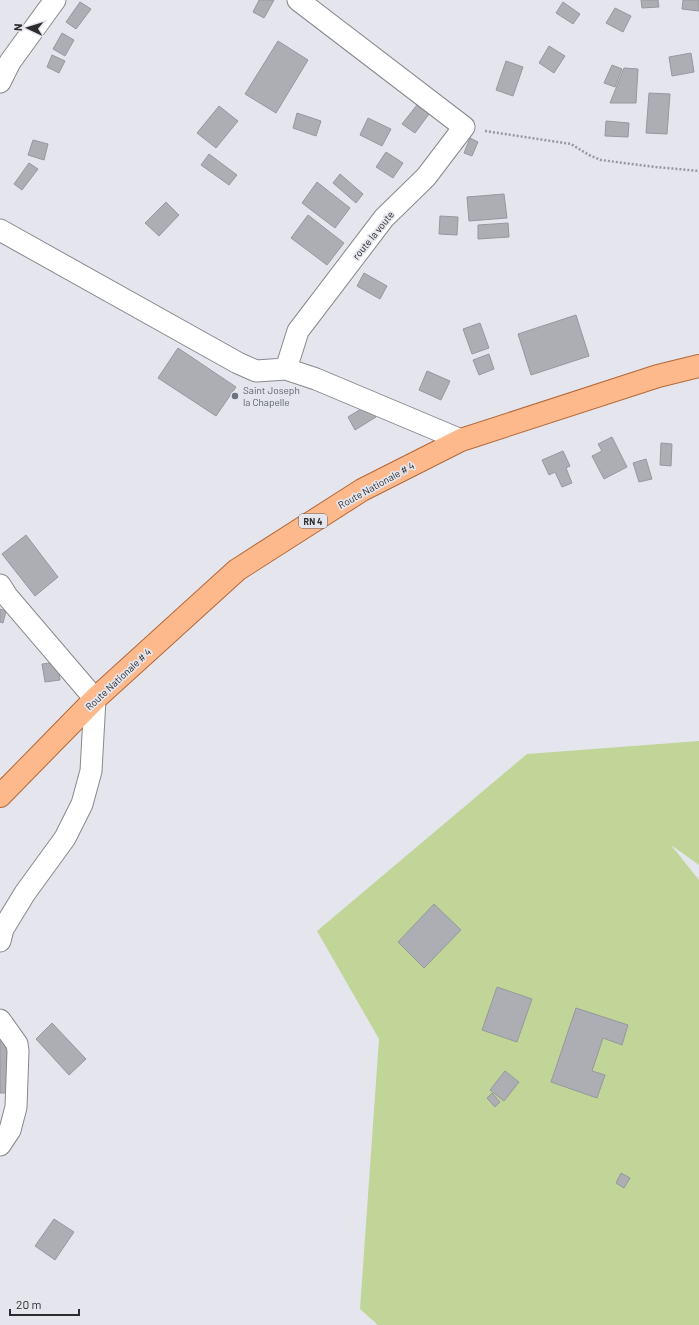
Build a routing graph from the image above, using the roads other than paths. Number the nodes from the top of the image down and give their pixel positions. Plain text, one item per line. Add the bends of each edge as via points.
1 (55, 0) edge
2 (298, 0) edge
3 (0, 82) edge
4 (0, 230) edge
5 (699, 366) edge
6 (286, 369) junction
7 (461, 440) junction
8 (2, 592) edge
9 (95, 699) junction
10 (0, 796) edge
11 (0, 941) edge
12 (0, 1020) edge
13 (0, 1146) edge

1 - 3 street via 10,62
2 - 6 street, route la voute via 464,127 426,177 384,218 298,331
4 - 6 street via 238,363 256,370
5 - 7 main road, Route Nationale # 4 / RN 4 via 658,376
6 - 7 street via 316,379
7 - 9 main road, Route Nationale # 4 / RN 4 via 362,490 237,570
8 - 9 street
9 - 10 main road, Route Nationale # 4 / RN 4
9 - 11 street via 90,771 82,804 65,838 25,893 3,929
12 - 13 street via 17,1044 18,1050 16,1107 10,1130

